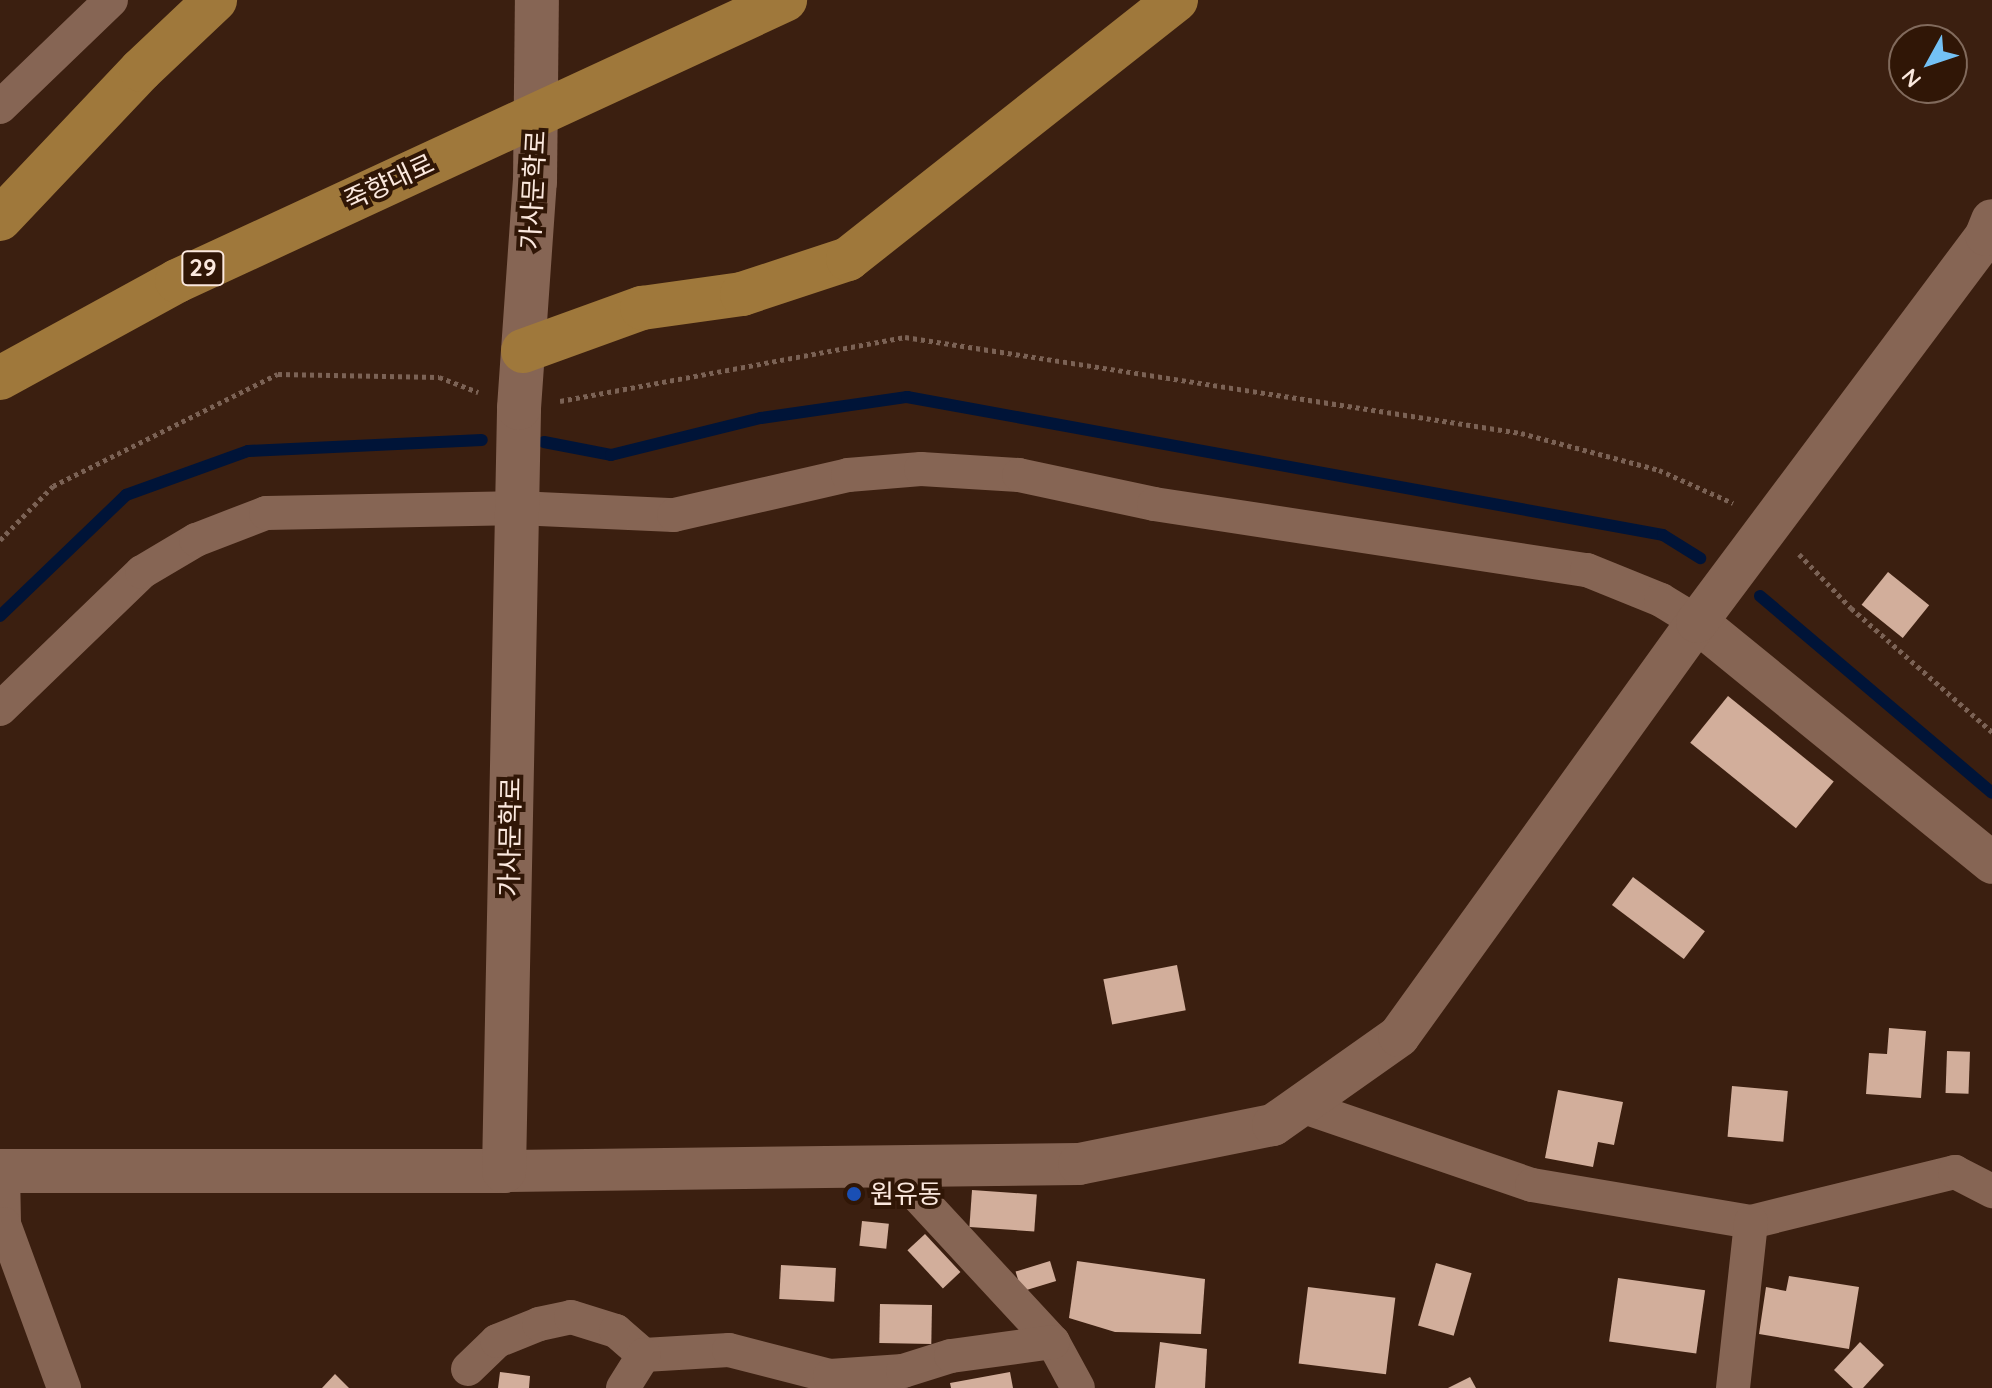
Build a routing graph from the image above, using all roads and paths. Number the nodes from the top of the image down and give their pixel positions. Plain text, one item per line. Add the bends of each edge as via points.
1 (111, 0) edge
2 (215, 0) edge
3 (537, 0) edge
4 (785, 0) edge
5 (1176, 0) edge
6 (0, 107) edge
7 (0, 219) edge
8 (1992, 220) edge
9 (523, 351) junction
10 (0, 378) edge
11 (519, 408) junction
12 (517, 508) junction
13 (1773, 521) junction
14 (0, 540) edge
15 (1697, 622) junction
16 (0, 709) edge
17 (1992, 732) edge
18 (1992, 863) edge
19 (1301, 1106) junction
20 (890, 1166) junction
21 (2, 1171) edge
22 (504, 1171) junction
23 (1992, 1191) edge
24 (1751, 1222) junction
25 (1053, 1342) junction
26 (644, 1355) junction
27 (468, 1369) dead end
28 (64, 1388) edge
29 (623, 1388) edge
30 (1078, 1388) edge
31 (1733, 1388) edge

1 - 6 street
2 - 7 main road
3 - 9 main road, 가사문학로 via 535,182
4 - 10 main road, 죽향대로 / 29 via 177,281
5 - 9 main road via 848,259 742,294 642,308
8 - 13 street
9 - 11 main road, 가사문학로
11 - 12 main road, 가사문학로
11 - 13 path via 905,337 1521,433 1659,470
11 - 14 path via 439,377 278,374 53,486
12 - 15 street via 674,515 848,475 921,469 1019,475 1154,504 1587,570 1661,600
12 - 16 street via 266,513 196,540 142,572
12 - 22 main road, 가사문학로
13 - 15 street
13 - 17 path via 1851,608
15 - 18 street
15 - 19 street via 1399,1036
19 - 20 street via 1273,1125 1079,1164
19 - 24 street via 1532,1185
20 - 22 street
20 - 25 street
21 - 22 main road
21 - 28 street via 4,1224
23 - 24 street via 1955,1172
24 - 31 street
25 - 26 street via 951,1356 903,1371 830,1376 729,1350
25 - 30 street
26 - 27 street via 616,1331 571,1317 497,1341
26 - 29 street

